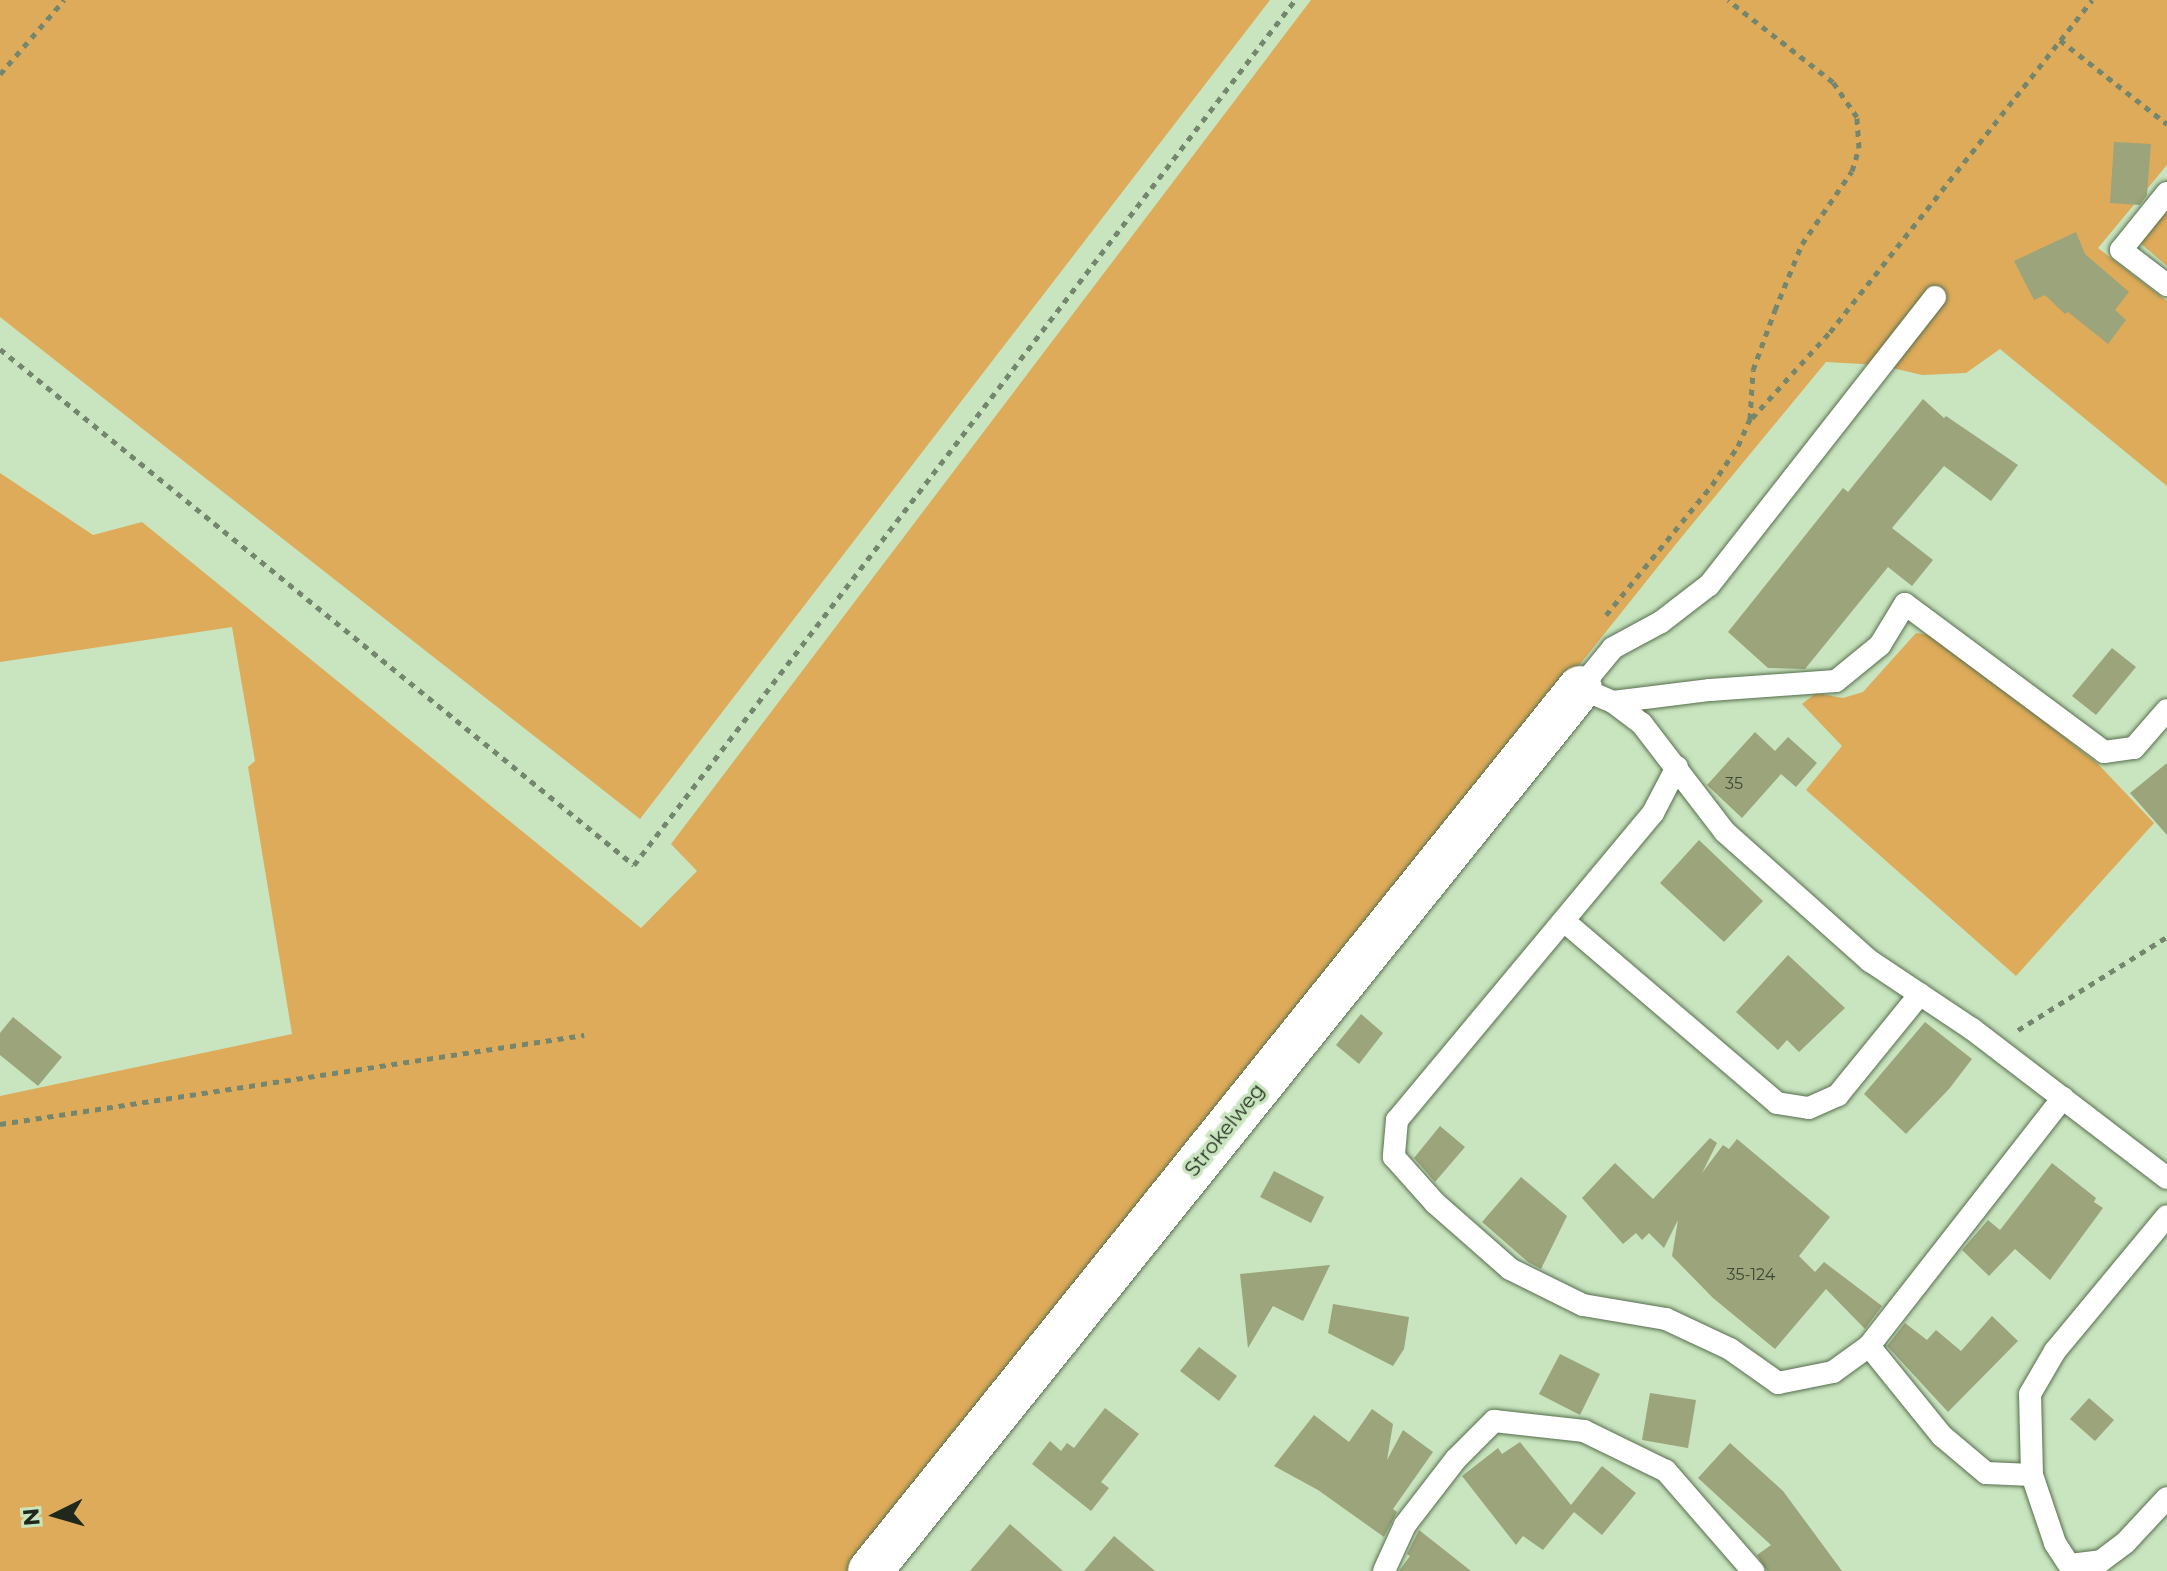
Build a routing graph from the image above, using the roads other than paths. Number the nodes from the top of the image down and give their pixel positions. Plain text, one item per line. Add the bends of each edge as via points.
1 (2167, 193) edge
2 (2167, 285) edge
3 (1935, 297) dead end
4 (1596, 695) junction
5 (2167, 710) edge
6 (1677, 767) junction
7 (1564, 921) junction
8 (1920, 994) junction
9 (2063, 1098) junction
10 (2164, 1169) edge
11 (2167, 1216) edge
12 (1869, 1346) junction
13 (2032, 1475) junction
14 (2167, 1498) edge
15 (2072, 1568) edge
16 (870, 1571) edge
17 (1384, 1571) edge
18 (1753, 1571) edge

1 - 2 lane via 2121,250
3 - 4 lane via 1709,585 1661,622 1613,648
4 - 5 lane via 1836,681 1880,645 1905,604 2104,752 2134,748
4 - 6 lane via 1642,724
4 - 16 street, Strokelweg
6 - 7 lane via 1653,813
6 - 8 lane via 1725,832 1870,961
7 - 8 lane via 1777,1103 1809,1108 1838,1095
7 - 12 lane via 1397,1120 1394,1157 1435,1203 1510,1269 1583,1305 1666,1319 1730,1349 1778,1383 1833,1372
8 - 9 lane
9 - 10 lane
9 - 12 lane
11 - 13 lane via 2055,1351 2030,1394
12 - 13 lane via 1942,1436 1986,1473
13 - 15 lane via 2055,1543
14 - 15 lane via 2101,1561
17 - 18 lane via 1405,1525 1456,1459 1494,1421 1584,1431 1666,1471

